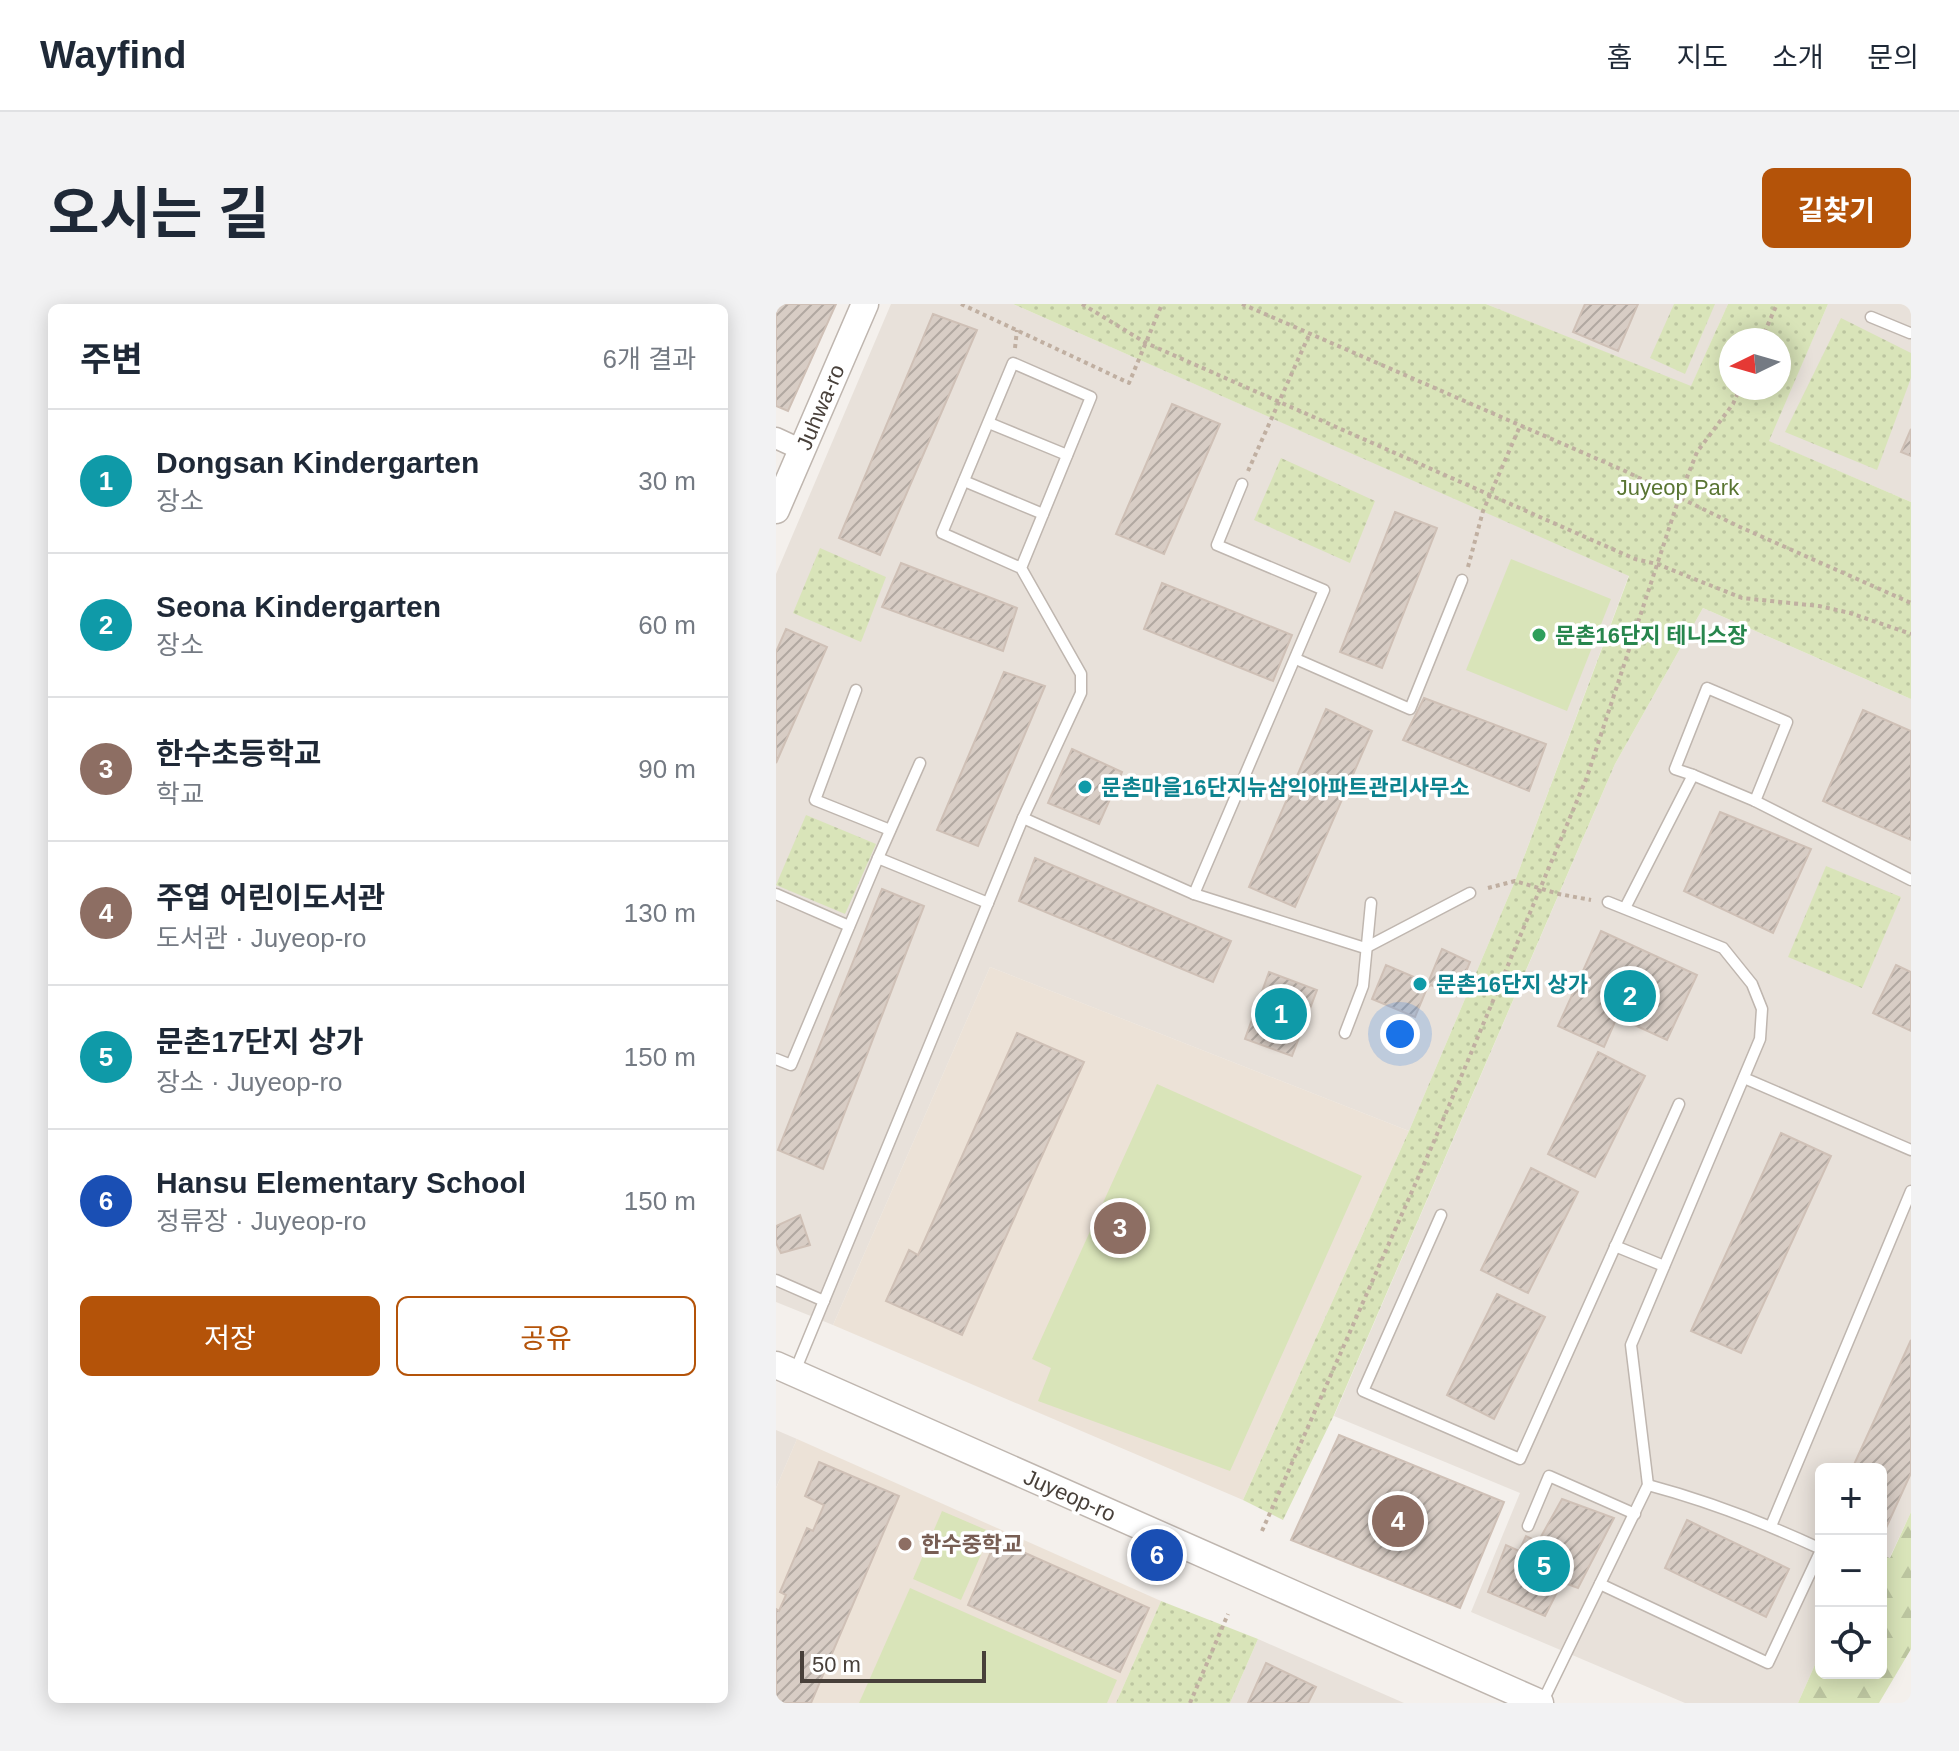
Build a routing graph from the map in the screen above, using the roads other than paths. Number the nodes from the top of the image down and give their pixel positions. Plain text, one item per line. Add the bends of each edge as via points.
1 (865, 304) edge
2 (1871, 317) dead end
3 (1911, 332) edge
4 (989, 423) junction
5 (776, 438) edge
6 (802, 450) junction
7 (1067, 455) junction
8 (964, 481) junction
9 (1242, 484) road end
10 (776, 510) edge
11 (1043, 514) junction
12 (1021, 568) junction
13 (1462, 580) road end
14 (1296, 659) junction
15 (856, 690) dead end
16 (920, 763) dead end
17 (1693, 775) junction
18 (1755, 801) junction
19 (1023, 818) junction
20 (890, 830) junction
21 (878, 858) junction
22 (1911, 880) edge
23 (1470, 893) road end
24 (776, 894) edge
25 (1194, 894) junction
26 (1608, 902) road end
27 (988, 903) junction
28 (1371, 903) dead end
29 (1625, 908) junction
30 (849, 926) junction
31 (1365, 948) junction
32 (1345, 1033) dead end
33 (776, 1059) edge
34 (1744, 1078) junction
35 (1679, 1104) dead end
36 (1911, 1150) edge
37 (1911, 1191) edge
38 (1441, 1215) dead end
39 (1615, 1246) junction
40 (1664, 1266) junction
41 (776, 1280) edge
42 (824, 1301) junction
43 (785, 1369) edge
44 (1648, 1485) junction
45 (1635, 1514) junction
46 (1528, 1526) dead end
47 (1771, 1526) junction
48 (1815, 1546) edge
49 (1815, 1562) edge
50 (1600, 1584) junction
51 (1541, 1703) edge

1 - 6 street, Juhwa-ro
2 - 3 lane
4 - 7 lane
4 - 7 lane via 1013,363 1091,397
4 - 8 lane
5 - 6 street
6 - 10 street, Juhwa-ro
7 - 11 lane
8 - 11 lane
8 - 12 lane via 942,533
9 - 14 lane via 1217,545 1324,590
11 - 12 lane
12 - 19 lane via 1081,674 1081,693
13 - 14 lane via 1410,709
14 - 25 lane
15 - 20 lane via 815,800
16 - 20 lane
17 - 18 lane
17 - 18 lane via 1675,769 1707,688 1787,722
17 - 29 lane
18 - 22 lane
19 - 25 lane
19 - 27 lane
20 - 21 lane
21 - 27 lane
21 - 30 lane
23 - 31 lane
24 - 30 lane
25 - 31 lane
26 - 29 lane
27 - 42 lane
28 - 31 lane
29 - 34 lane via 1723,948 1752,984 1762,1009 1760,1039
30 - 33 lane via 791,1065
31 - 32 lane via 1363,986
34 - 36 lane
34 - 40 lane
35 - 39 lane
37 - 47 lane
38 - 39 lane via 1363,1391 1520,1459
39 - 40 lane
40 - 44 lane via 1631,1345
41 - 42 lane
42 - 43 lane
43 - 51 street, Juyeop-ro
44 - 45 lane
44 - 47 lane
45 - 46 lane via 1549,1476
45 - 50 lane
47 - 48 lane
49 - 50 lane via 1768,1663
50 - 51 lane

